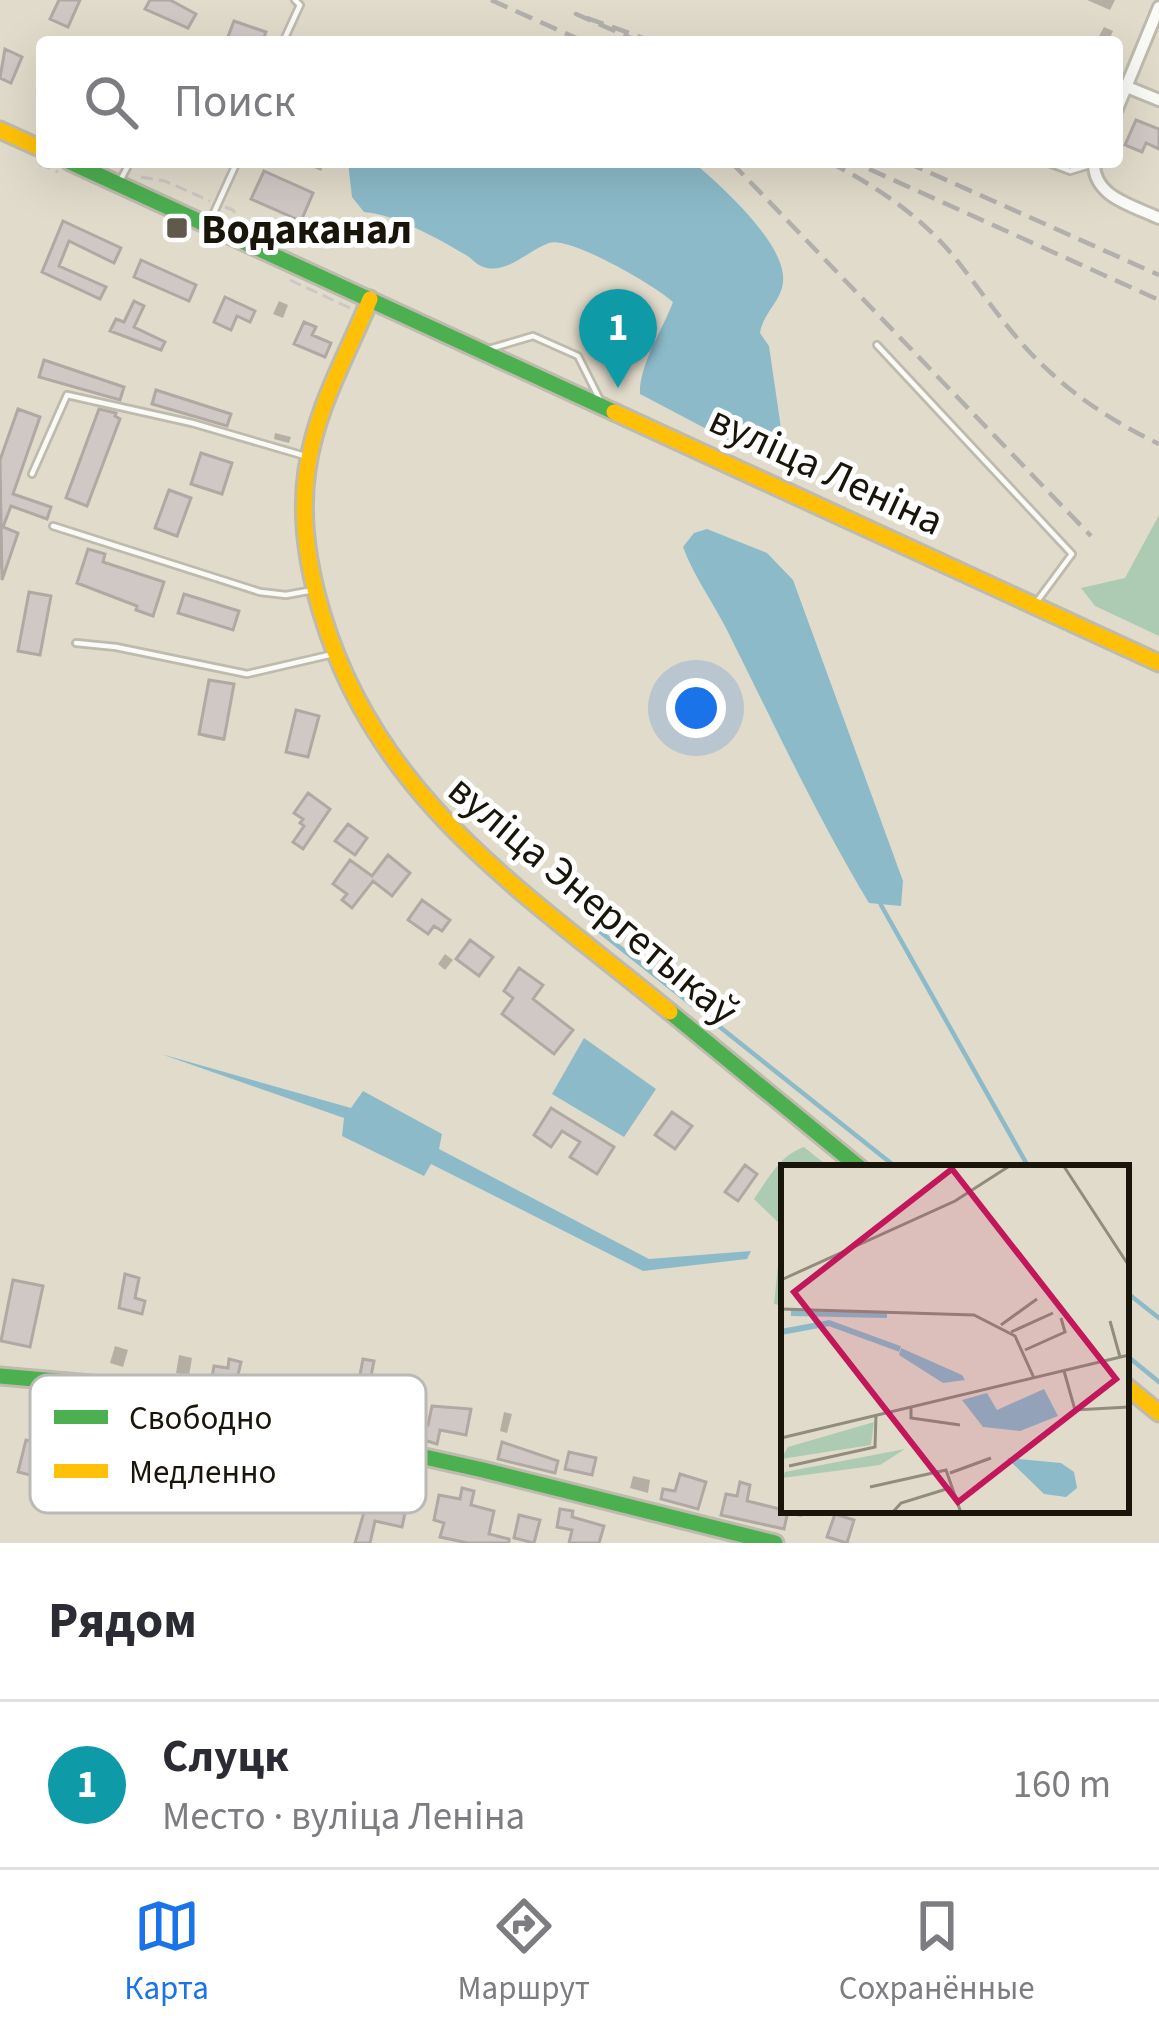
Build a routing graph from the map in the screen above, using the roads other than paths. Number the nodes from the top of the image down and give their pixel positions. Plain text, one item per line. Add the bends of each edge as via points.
1 (295, 0) edge
2 (1159, 7) edge
3 (286, 36) edge
4 (1126, 87) junction
5 (1123, 94) edge
6 (1159, 100) edge
7 (0, 130) edge
8 (36, 146) edge
9 (83, 168) edge
10 (127, 168) edge
11 (235, 168) edge
12 (1095, 168) edge
13 (119, 184) junction
14 (1159, 218) edge
15 (209, 225) junction
16 (370, 299) junction
17 (878, 345) dead end
18 (484, 350) junction
19 (602, 405) junction
20 (310, 458) junction
21 (32, 474) dead end
22 (53, 526) dead end
23 (314, 590) junction
24 (1036, 605) junction
25 (76, 643) dead end
26 (334, 653) junction
27 (1159, 663) edge
28 (856, 1165) edge
29 (0, 1376) edge
30 (30, 1379) edge
31 (1129, 1388) edge
32 (1159, 1413) edge
33 (426, 1458) edge
34 (775, 1543) edge

1 - 3 lane
2 - 4 street
4 - 5 street
4 - 6 street
7 - 8 street
9 - 13 street, вуліца Леніна
10 - 13 lane
11 - 15 lane
12 - 14 street via 1102,191
13 - 15 street, вуліца Леніна
15 - 16 street, вуліца Леніна
16 - 18 street, вуліца Леніна
16 - 20 street, вуліца Энергетыкаў via 318,418
17 - 24 lane via 1072,554
18 - 19 street, вуліца Леніна
18 - 19 lane via 533,336 578,356
19 - 24 street, вуліца Леніна
20 - 21 lane via 68,395
20 - 23 street, вуліца Энергетыкаў
22 - 23 lane via 260,592
23 - 26 street, вуліца Энергетыкаў
24 - 27 street, вуліца Леніна
25 - 26 lane via 247,674
26 - 28 street, вуліца Энергетыкаў via 383,746 430,812
29 - 30 street
31 - 32 street
33 - 34 street

